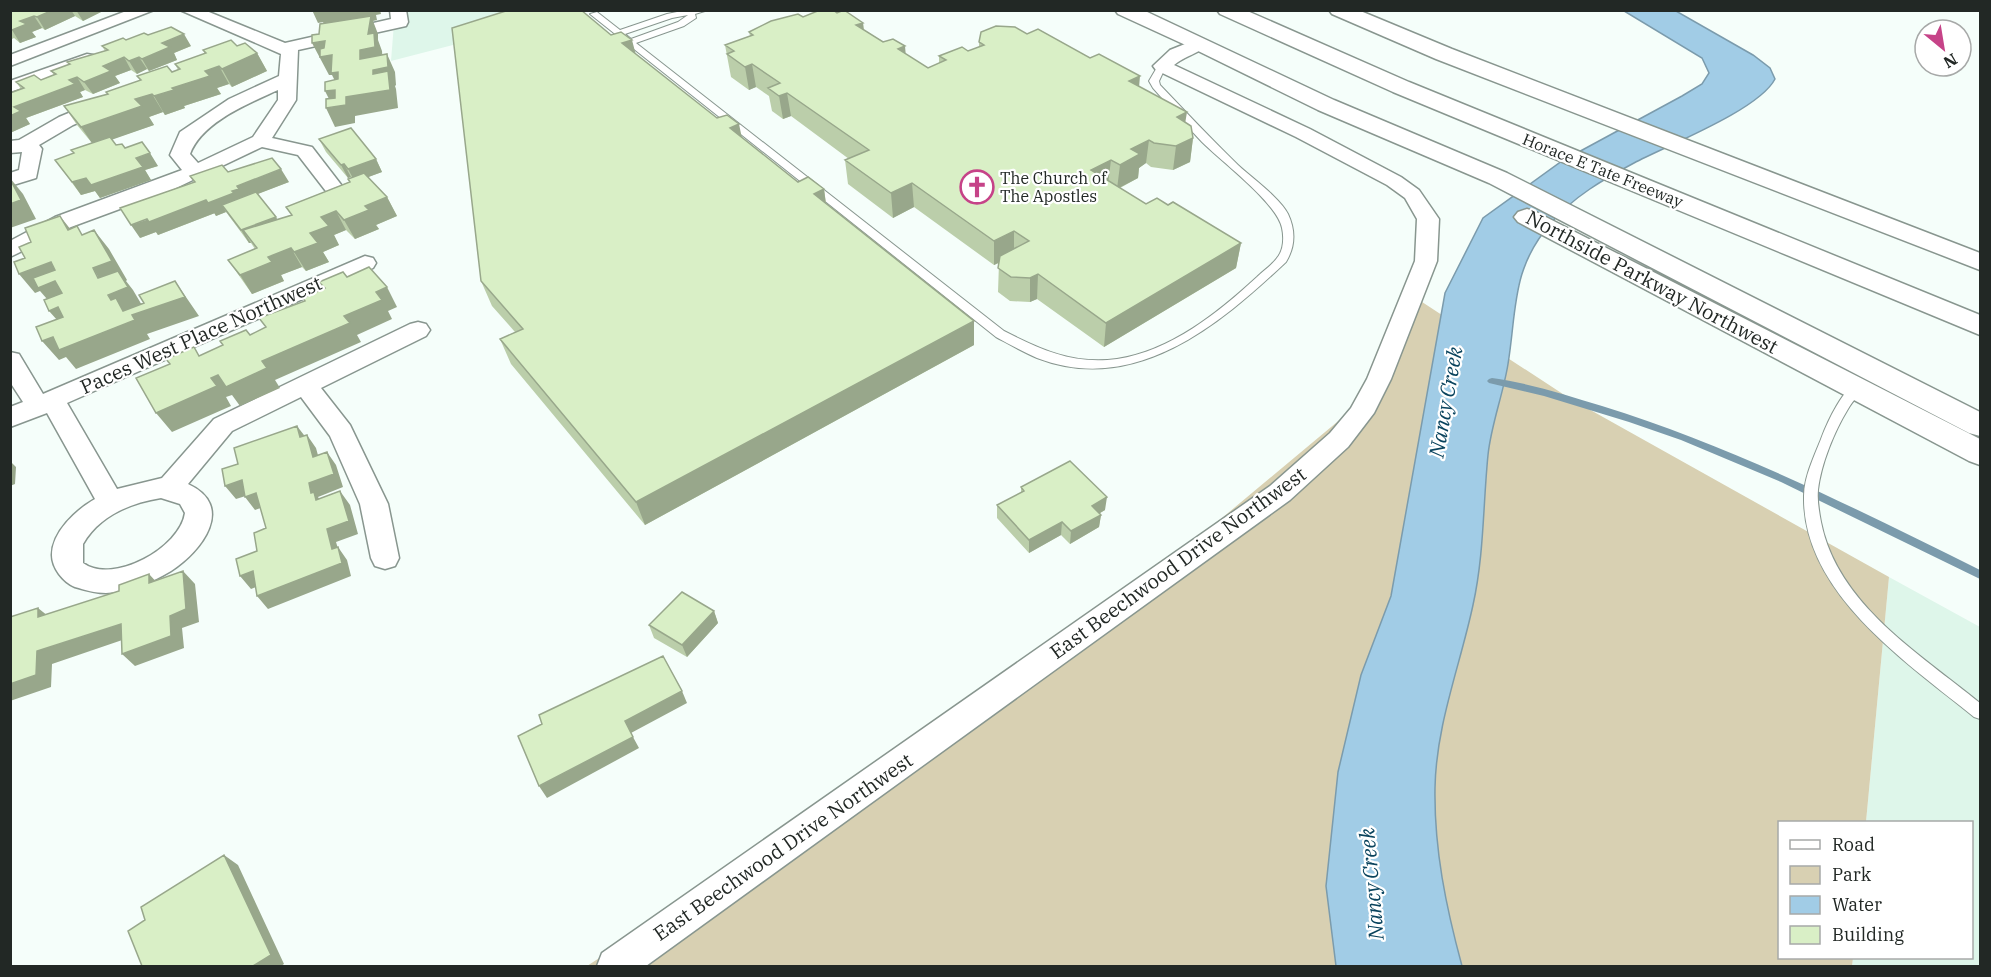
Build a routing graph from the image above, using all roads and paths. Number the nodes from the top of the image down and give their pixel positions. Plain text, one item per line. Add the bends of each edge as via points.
1 (146, 10) edge
2 (188, 10) edge
3 (398, 10) edge
4 (1125, 10) edge
5 (1227, 10) edge
6 (1339, 10) edge
7 (699, 11) edge
8 (594, 14) dead end
9 (681, 24) junction
10 (92, 31) junction
11 (619, 33) junction
12 (255, 37) junction
13 (629, 42) junction
14 (1200, 43) junction
15 (234, 47) edge
16 (284, 48) junction
17 (10, 61) edge
18 (656, 62) junction
19 (1162, 66) junction
20 (288, 79) junction
21 (10, 87) edge
22 (118, 98) edge
23 (260, 141) junction
24 (17, 146) edge
25 (195, 172) junction
26 (10, 180) edge
27 (339, 195) edge
28 (10, 250) edge
29 (1980, 262) edge
30 (365, 263) dead end
31 (1980, 326) edge
32 (418, 330) dead end
33 (10, 360) edge
34 (1866, 379) junction
35 (305, 386) junction
36 (45, 403) junction
37 (10, 418) edge
38 (1980, 425) edge
39 (1980, 453) edge
40 (168, 489) junction
41 (111, 503) junction
42 (385, 558) dead end
43 (1980, 712) edge
44 (615, 966) edge

1 - 10 street
2 - 12 street
3 - 16 street via 400,22
4 - 14 main road, Northside Parkway Northwest
5 - 31 main road, Horace E Tate Freeway via 1500,128
6 - 29 main road
7 - 9 lane
7 - 11 lane
8 - 11 lane
9 - 13 lane
9 - 18 lane via 651,45 650,55
10 - 17 street
10 - 21 street via 107,46
11 - 13 lane
12 - 15 street
12 - 16 street
13 - 18 lane
14 - 19 street via 1176,54
14 - 34 main road, Northside Parkway Northwest
16 - 20 street via 290,51
18 - 19 lane via 1000,334 1035,352 1075,364 1103,365 1148,357 1207,324 1250,291 1288,249 1287,221 1281,211 1156,86 1154,81
19 - 44 street, East Beechwood Drive Northwest via 1384,176 1412,194 1422,206 1428,219 1426,261 1379,379 1361,413 1339,440 1280,493
20 - 23 street via 287,100
20 - 25 street via 236,103 187,136 180,155
22 - 24 street
23 - 25 street
23 - 27 street via 305,151
24 - 26 street via 32,149 29,174
25 - 28 street via 63,222
30 - 36 street, Paces West Place Northwest
32 - 35 street
33 - 36 street
34 - 38 main road, Northside Parkway Northwest
34 - 39 main road, Northside Parkway Northwest
34 - 43 lane via 1835,419 1813,478 1810,502 1824,554 1839,584 1861,610
35 - 40 street via 223,425
35 - 42 street via 341,432 374,504
36 - 37 street, Paces West Place Northwest
36 - 41 street
40 - 41 street via 145,490
40 - 41 street via 187,493 199,509 194,531 185,543 157,565 122,579 104,581 77,576 65,558 67,547 82,523

